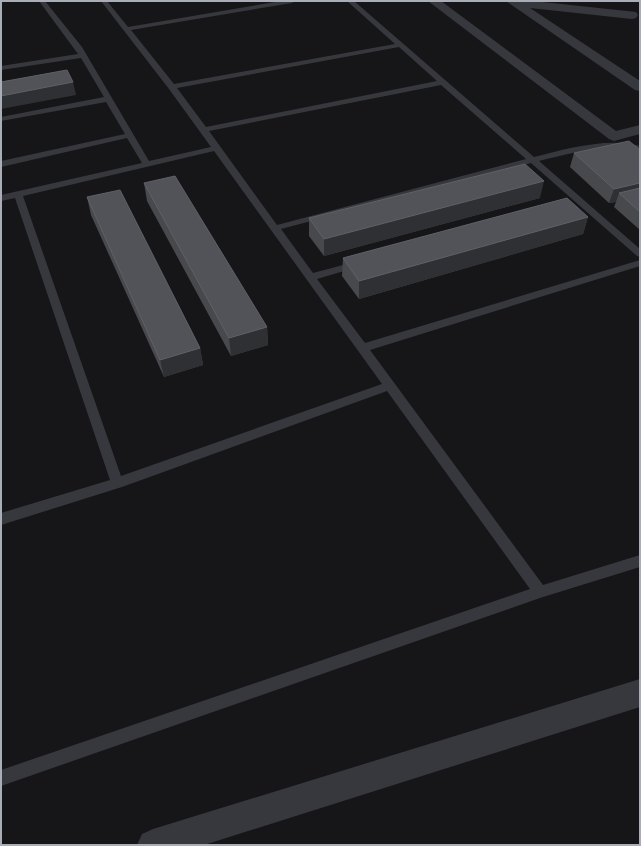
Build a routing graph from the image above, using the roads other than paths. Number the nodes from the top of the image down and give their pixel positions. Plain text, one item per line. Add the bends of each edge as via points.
1 (42, 1) edge
2 (104, 1) edge
3 (292, 1) edge
4 (350, 1) edge
5 (434, 1) edge
6 (513, 2) edge
7 (631, 11) edge
8 (125, 29) junction
9 (400, 45) junction
10 (83, 55) junction
11 (1, 68) edge
12 (443, 82) junction
13 (172, 87) junction
14 (640, 87) edge
15 (108, 99) junction
16 (1, 119) edge
17 (640, 129) edge
18 (204, 130) junction
19 (129, 135) junction
20 (217, 148) junction
21 (640, 149) edge
22 (532, 160) junction
23 (146, 163) junction
24 (1, 164) edge
25 (18, 194) junction
26 (1, 198) edge
27 (275, 228) junction
28 (640, 254) edge
29 (364, 262) edge
30 (640, 263) edge
31 (310, 277) junction
32 (362, 348) junction
33 (389, 386) junction
34 (117, 483) junction
35 (1, 519) edge
36 (640, 561) edge
37 (540, 592) junction
38 (640, 693) edge
39 (1, 778) edge
40 (153, 845) edge

1 - 10 lane
2 - 8 lane
3 - 8 lane
4 - 9 lane
5 - 17 street via 614,136
6 - 7 street
6 - 14 street
8 - 13 lane
9 - 12 lane
9 - 13 lane
10 - 11 lane
10 - 15 lane
12 - 18 lane
12 - 22 lane
13 - 18 lane
15 - 16 lane
15 - 19 lane
18 - 20 lane
19 - 23 lane
19 - 24 lane
20 - 23 lane
20 - 27 lane
21 - 22 lane via 629,146 579,148
22 - 27 lane
22 - 28 lane via 576,203
23 - 25 lane
25 - 26 lane
25 - 34 lane
27 - 31 lane
29 - 31 lane
30 - 32 lane
31 - 32 lane
32 - 33 lane
33 - 34 lane
33 - 37 lane
34 - 35 lane
36 - 37 lane
37 - 39 lane
38 - 40 street

